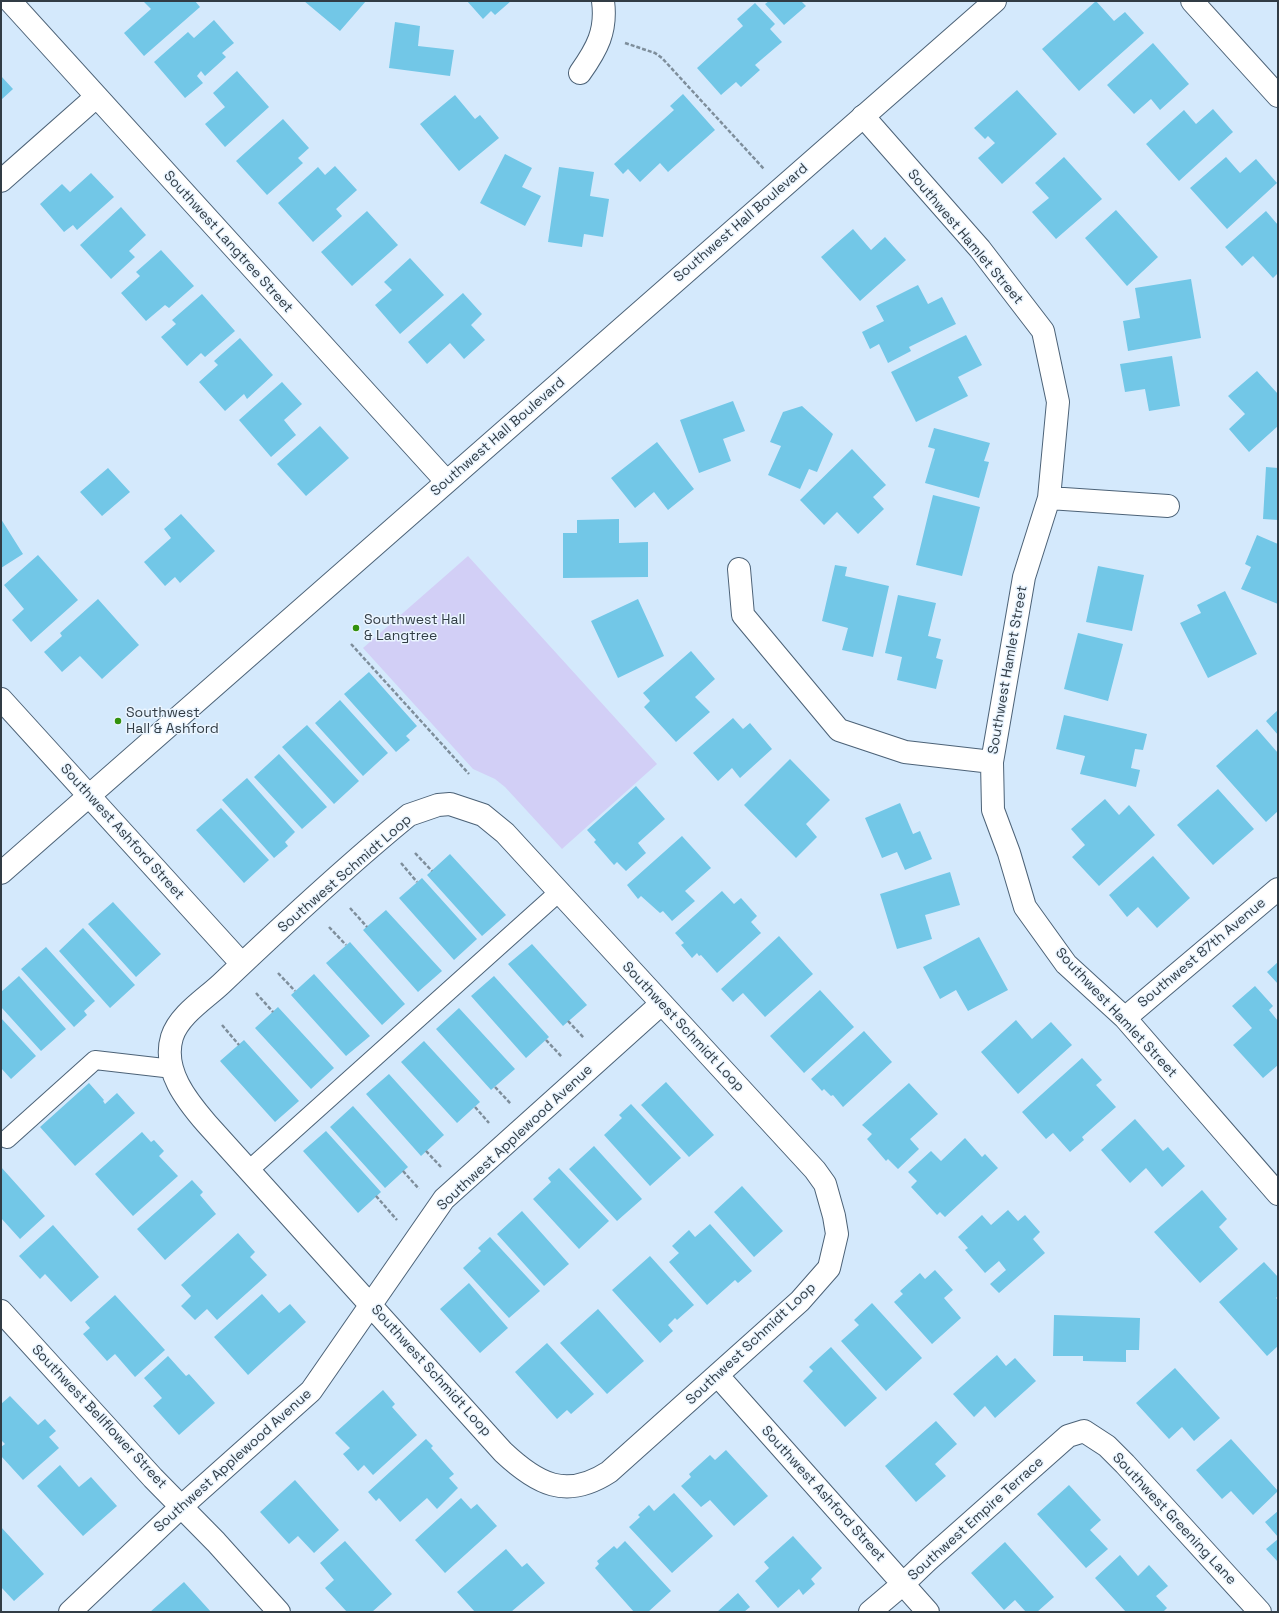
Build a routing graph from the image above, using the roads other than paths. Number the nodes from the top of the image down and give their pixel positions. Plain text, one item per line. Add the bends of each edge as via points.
1 (10, 1) edge
2 (603, 1) edge
3 (995, 1) edge
4 (1192, 1) edge
5 (580, 73) dead end
6 (1278, 96) edge
7 (96, 97) junction
8 (863, 116) junction
9 (1, 181) edge
10 (446, 481) junction
11 (1048, 498) junction
12 (1168, 506) dead end
13 (739, 569) dead end
14 (1, 699) edge
15 (992, 762) junction
16 (89, 796) junction
17 (1, 873) edge
18 (1278, 889) edge
19 (559, 892) junction
20 (242, 964) junction
21 (661, 1004) junction
22 (1125, 1018) junction
23 (173, 1069) junction
24 (7, 1138) dead end
25 (249, 1170) junction
26 (1278, 1194) edge
27 (371, 1306) junction
28 (1, 1311) edge
29 (718, 1376) junction
30 (1084, 1431) joint
31 (182, 1506) junction
32 (903, 1584) junction
33 (70, 1612) edge
34 (279, 1612) edge
35 (870, 1612) edge
36 (928, 1612) edge
37 (1260, 1612) edge

1 - 7 street, Southwest Langtree Street
2 - 5 street via 605,16 602,35 594,54
3 - 8 street, Southwest Hall Boulevard
4 - 6 street
7 - 9 street
7 - 10 street, Southwest Langtree Street
8 - 10 street, Southwest Hall Boulevard
8 - 11 street, Southwest Hamlet Street via 980,249 1043,331 1058,402
10 - 16 street, Southwest Hall Boulevard
11 - 12 street
11 - 15 street, Southwest Hamlet Street via 1024,577
13 - 15 street via 743,615 839,730 905,752
14 - 16 street, Southwest Ashford Street
15 - 22 street, Southwest Hamlet Street via 993,810 1025,907 1066,964
16 - 17 street, Southwest Hall Boulevard
16 - 20 street, Southwest Ashford Street
18 - 22 street, Southwest 87th Avenue
19 - 20 street, Southwest Schmidt Loop via 505,833 483,816 454,805 438,805 409,815
19 - 21 street, Southwest Schmidt Loop
19 - 25 lane
20 - 23 street, Southwest Schmidt Loop via 183,1020 172,1037 170,1058
21 - 27 street, Southwest Applewood Avenue via 444,1200
21 - 29 street, Southwest Schmidt Loop via 815,1170 825,1184 837,1234 830,1268 800,1301
22 - 26 street, Southwest Hamlet Street
23 - 24 lane via 95,1060
23 - 25 street, Southwest Schmidt Loop via 189,1103
25 - 27 street, Southwest Schmidt Loop
27 - 29 street, Southwest Schmidt Loop via 503,1452 518,1466 548,1485 566,1487 595,1481 609,1472
27 - 31 street, Southwest Applewood Avenue via 310,1391
28 - 31 street, Southwest Bellflower Street via 153,1478
29 - 32 street, Southwest Ashford Street
30 - 32 street, Southwest Empire Terrace via 1068,1436
30 - 37 street, Southwest Greening Lane via 1107,1446 1125,1464
31 - 33 street, Southwest Applewood Avenue
31 - 34 street, Southwest Bellflower Street
32 - 35 street, Southwest Empire Terrace
32 - 36 street, Southwest Ashford Street

